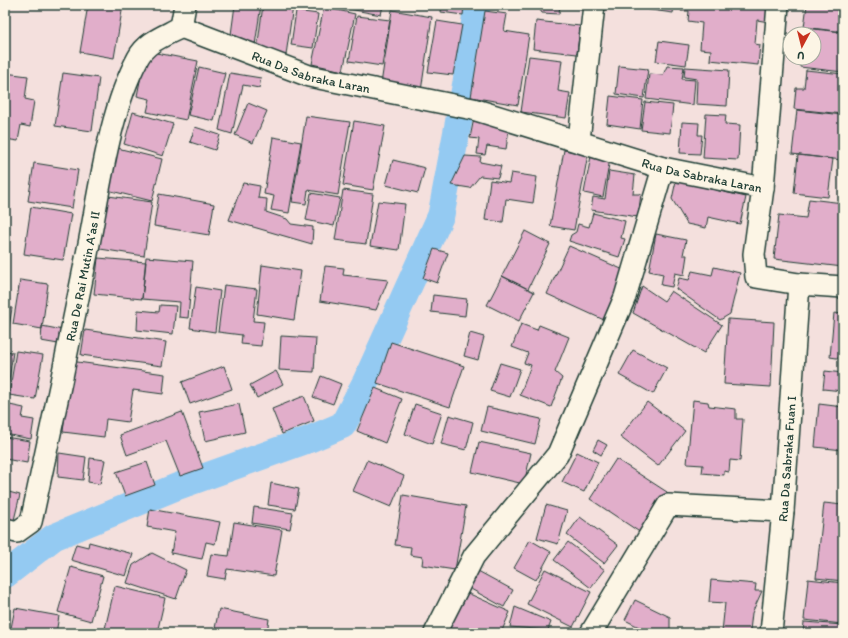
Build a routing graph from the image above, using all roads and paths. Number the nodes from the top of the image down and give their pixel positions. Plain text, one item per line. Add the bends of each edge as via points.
1 (185, 5) edge
2 (594, 5) edge
3 (778, 5) edge
4 (181, 27) junction
5 (580, 140) junction
6 (663, 168) junction
7 (763, 188) junction
8 (799, 284) junction
9 (843, 287) edge
10 (783, 511) junction
11 (5, 529) edge
12 (435, 633) edge
13 (591, 633) edge
14 (772, 633) edge

1 - 4 street
2 - 5 street
3 - 7 street
4 - 5 street, Rua Da Sabraka Laran via 309,76 473,109
4 - 11 street, Rua De Rai Mutin A’as II via 147,45 138,58 124,91 109,144 67,358 31,522 17,532
5 - 6 street, Rua Da Sabraka Laran
6 - 7 street, Rua Da Sabraka Laran
6 - 12 street via 625,297 558,454 474,556
7 - 8 street, Rua Da Sabraka Laran via 754,254 756,277
8 - 9 street, Rua Da Sabraka Laran
8 - 10 street, Rua Da Sabraka Fuan I
10 - 13 street via 668,505
10 - 14 street, Rua Da Sabraka Fuan I

